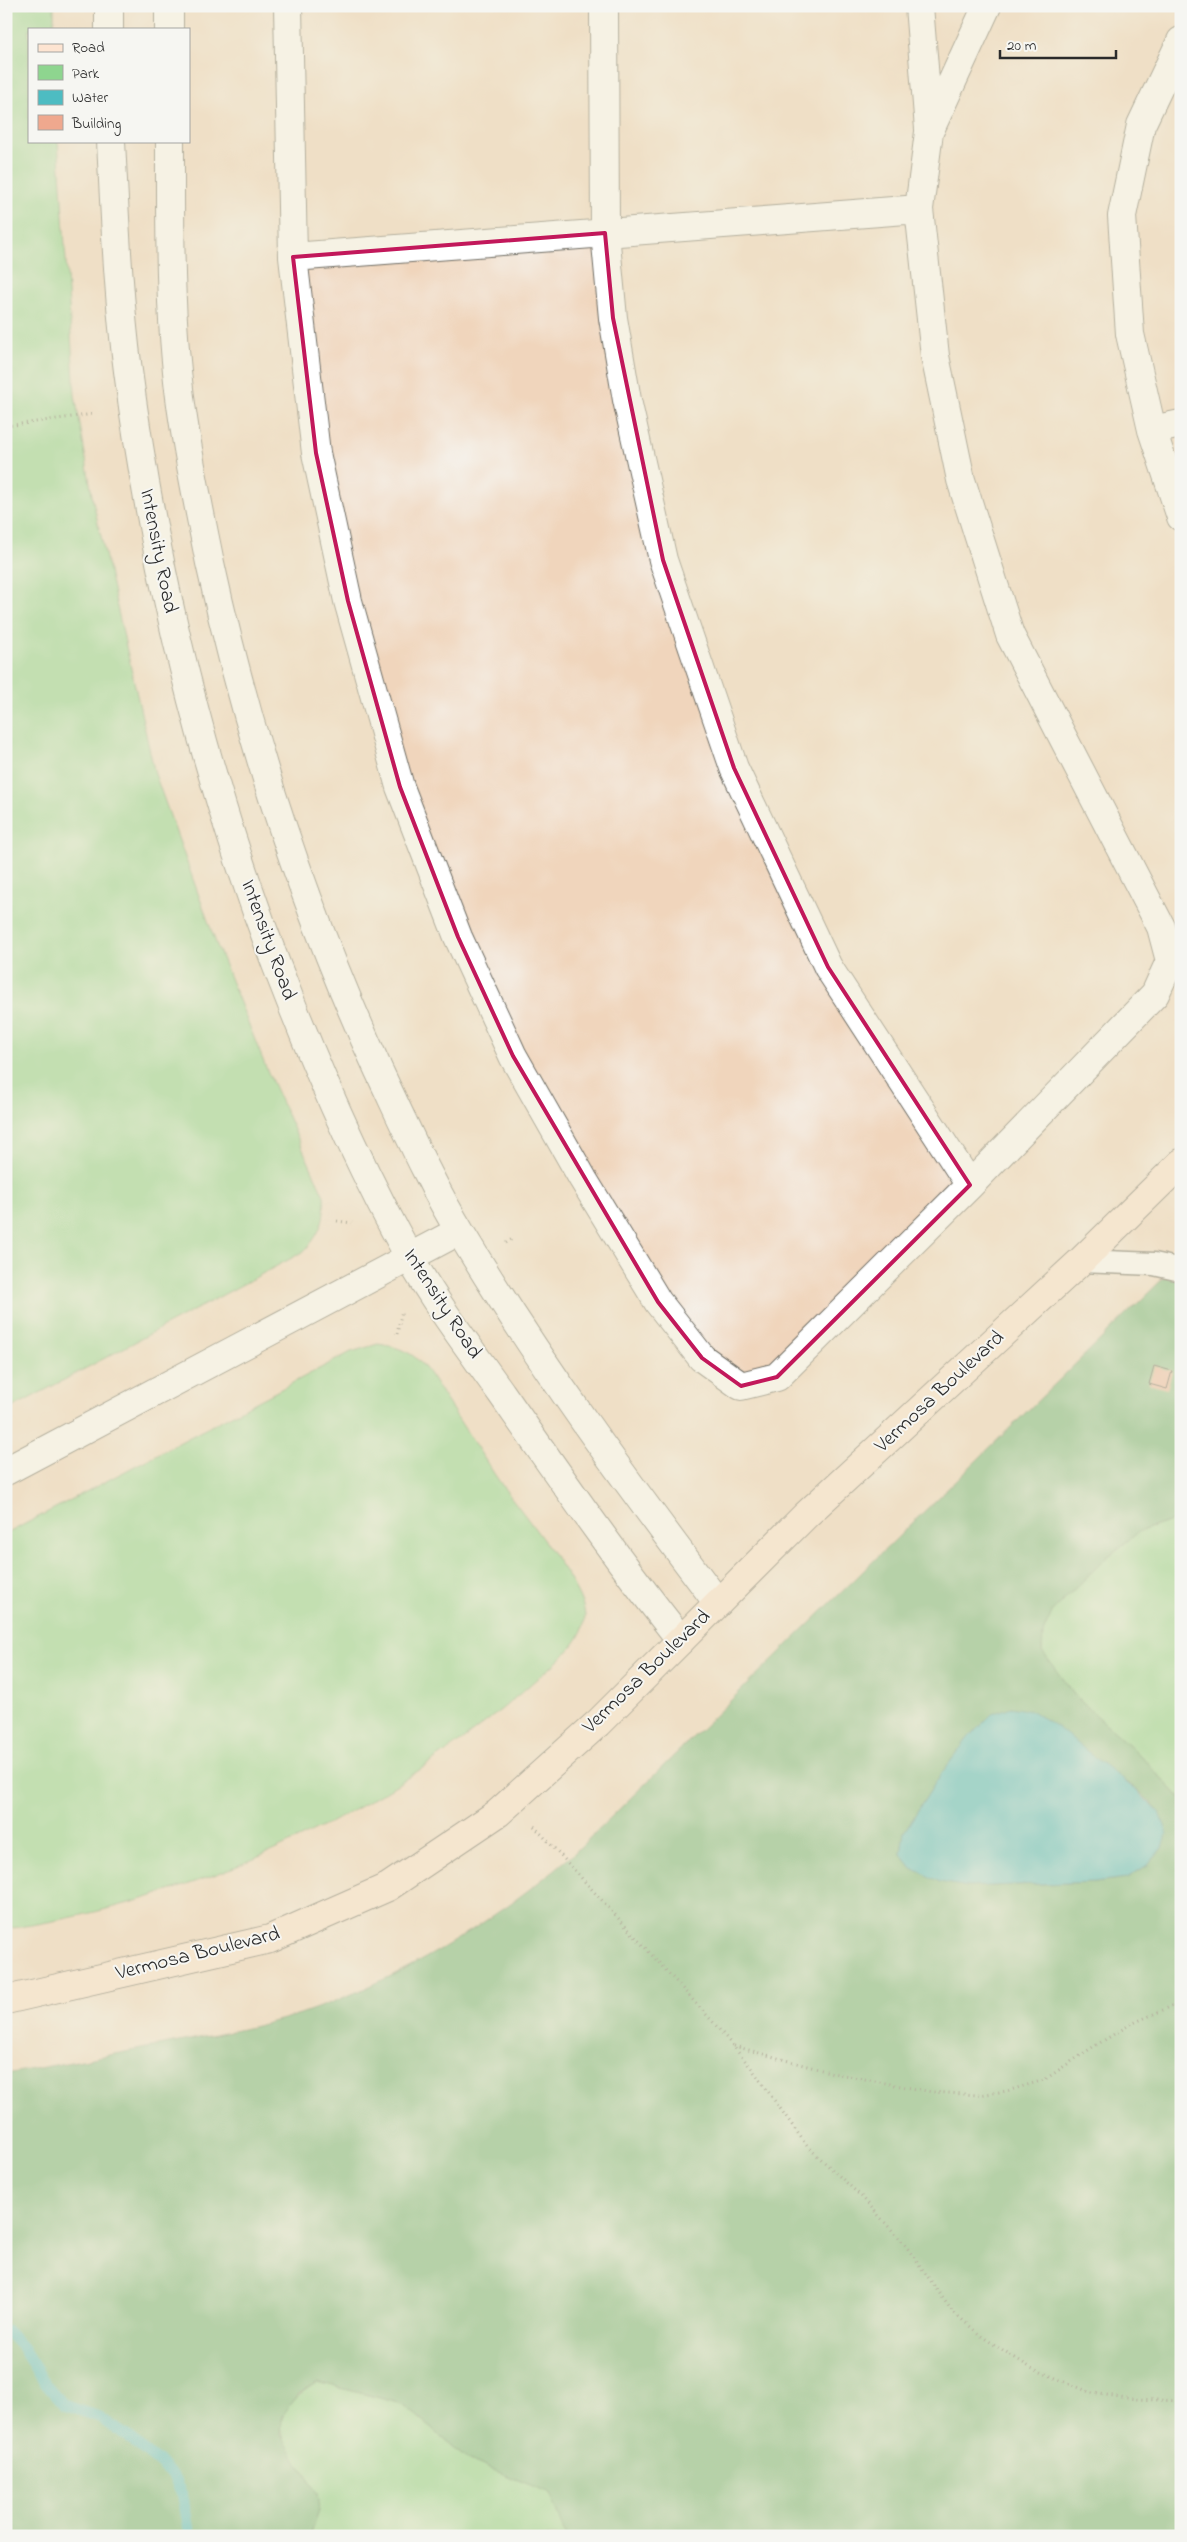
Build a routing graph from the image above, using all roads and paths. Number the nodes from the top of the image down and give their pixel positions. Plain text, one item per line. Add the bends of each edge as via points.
1 (109, 6) edge
2 (169, 6) edge
3 (288, 6) edge
4 (604, 6) edge
5 (919, 6) edge
6 (987, 6) edge
7 (109, 28) edge
8 (169, 28) edge
9 (1181, 41) edge
10 (929, 132) junction
11 (111, 142) edge
12 (170, 142) edge
13 (918, 210) junction
14 (605, 233) junction
15 (293, 257) junction
16 (94, 414) dead end
17 (1181, 424) edge
18 (6, 426) edge
19 (1152, 430) junction
20 (1181, 517) edge
21 (1181, 1163) edge
22 (970, 1185) junction
23 (336, 1221) dead end
24 (357, 1224) dead end
25 (459, 1231) junction
26 (410, 1258) junction
27 (1081, 1262) junction
28 (1181, 1270) edge
29 (403, 1305) dead end
30 (397, 1334) dead end
31 (6, 1471) edge
32 (718, 1603) junction
33 (681, 1640) junction
34 (510, 1801) junction
35 (6, 2000) edge
36 (1181, 2002) edge
37 (733, 2046) junction
38 (1181, 2402) edge

1 - 7 street
2 - 8 street
3 - 15 street
4 - 14 street
5 - 10 street
6 - 10 street
9 - 19 street via 1141,125 1122,216 1130,334
10 - 13 street
11 - 26 street, Intensity Road via 116,246 135,419 168,604 196,722 260,924 310,1050 357,1155
12 - 25 street via 171,263 180,396 222,617 284,833 337,972 409,1135
13 - 14 street
13 - 22 street via 935,356 961,480 1010,635 1161,927 1170,961 1155,994
14 - 15 street
14 - 22 street via 613,318 627,400 663,560 734,768 828,968
15 - 22 street via 316,454 348,602 400,787 458,937 513,1056 658,1302 702,1358 741,1386 776,1377
16 - 18 path
17 - 19 street
19 - 20 street
21 - 27 main road, Vermosa Boulevard
23 - 24 path
25 - 26 street
25 - 32 street via 590,1429
26 - 31 street
26 - 33 street, Intensity Road via 527,1430
27 - 28 lane via 1154,1264
27 - 32 main road, Vermosa Boulevard via 806,1515
29 - 30 path
32 - 33 main road, Vermosa Boulevard
33 - 34 main road, Vermosa Boulevard via 598,1723
34 - 35 main road, Vermosa Boulevard via 498,1813 388,1887 270,1939
34 - 37 path
36 - 37 path via 1131,2024 1044,2080 979,2095 932,2092 833,2073
37 - 38 path via 807,2146 882,2219 906,2246 952,2311 982,2336 1031,2368 1092,2392

